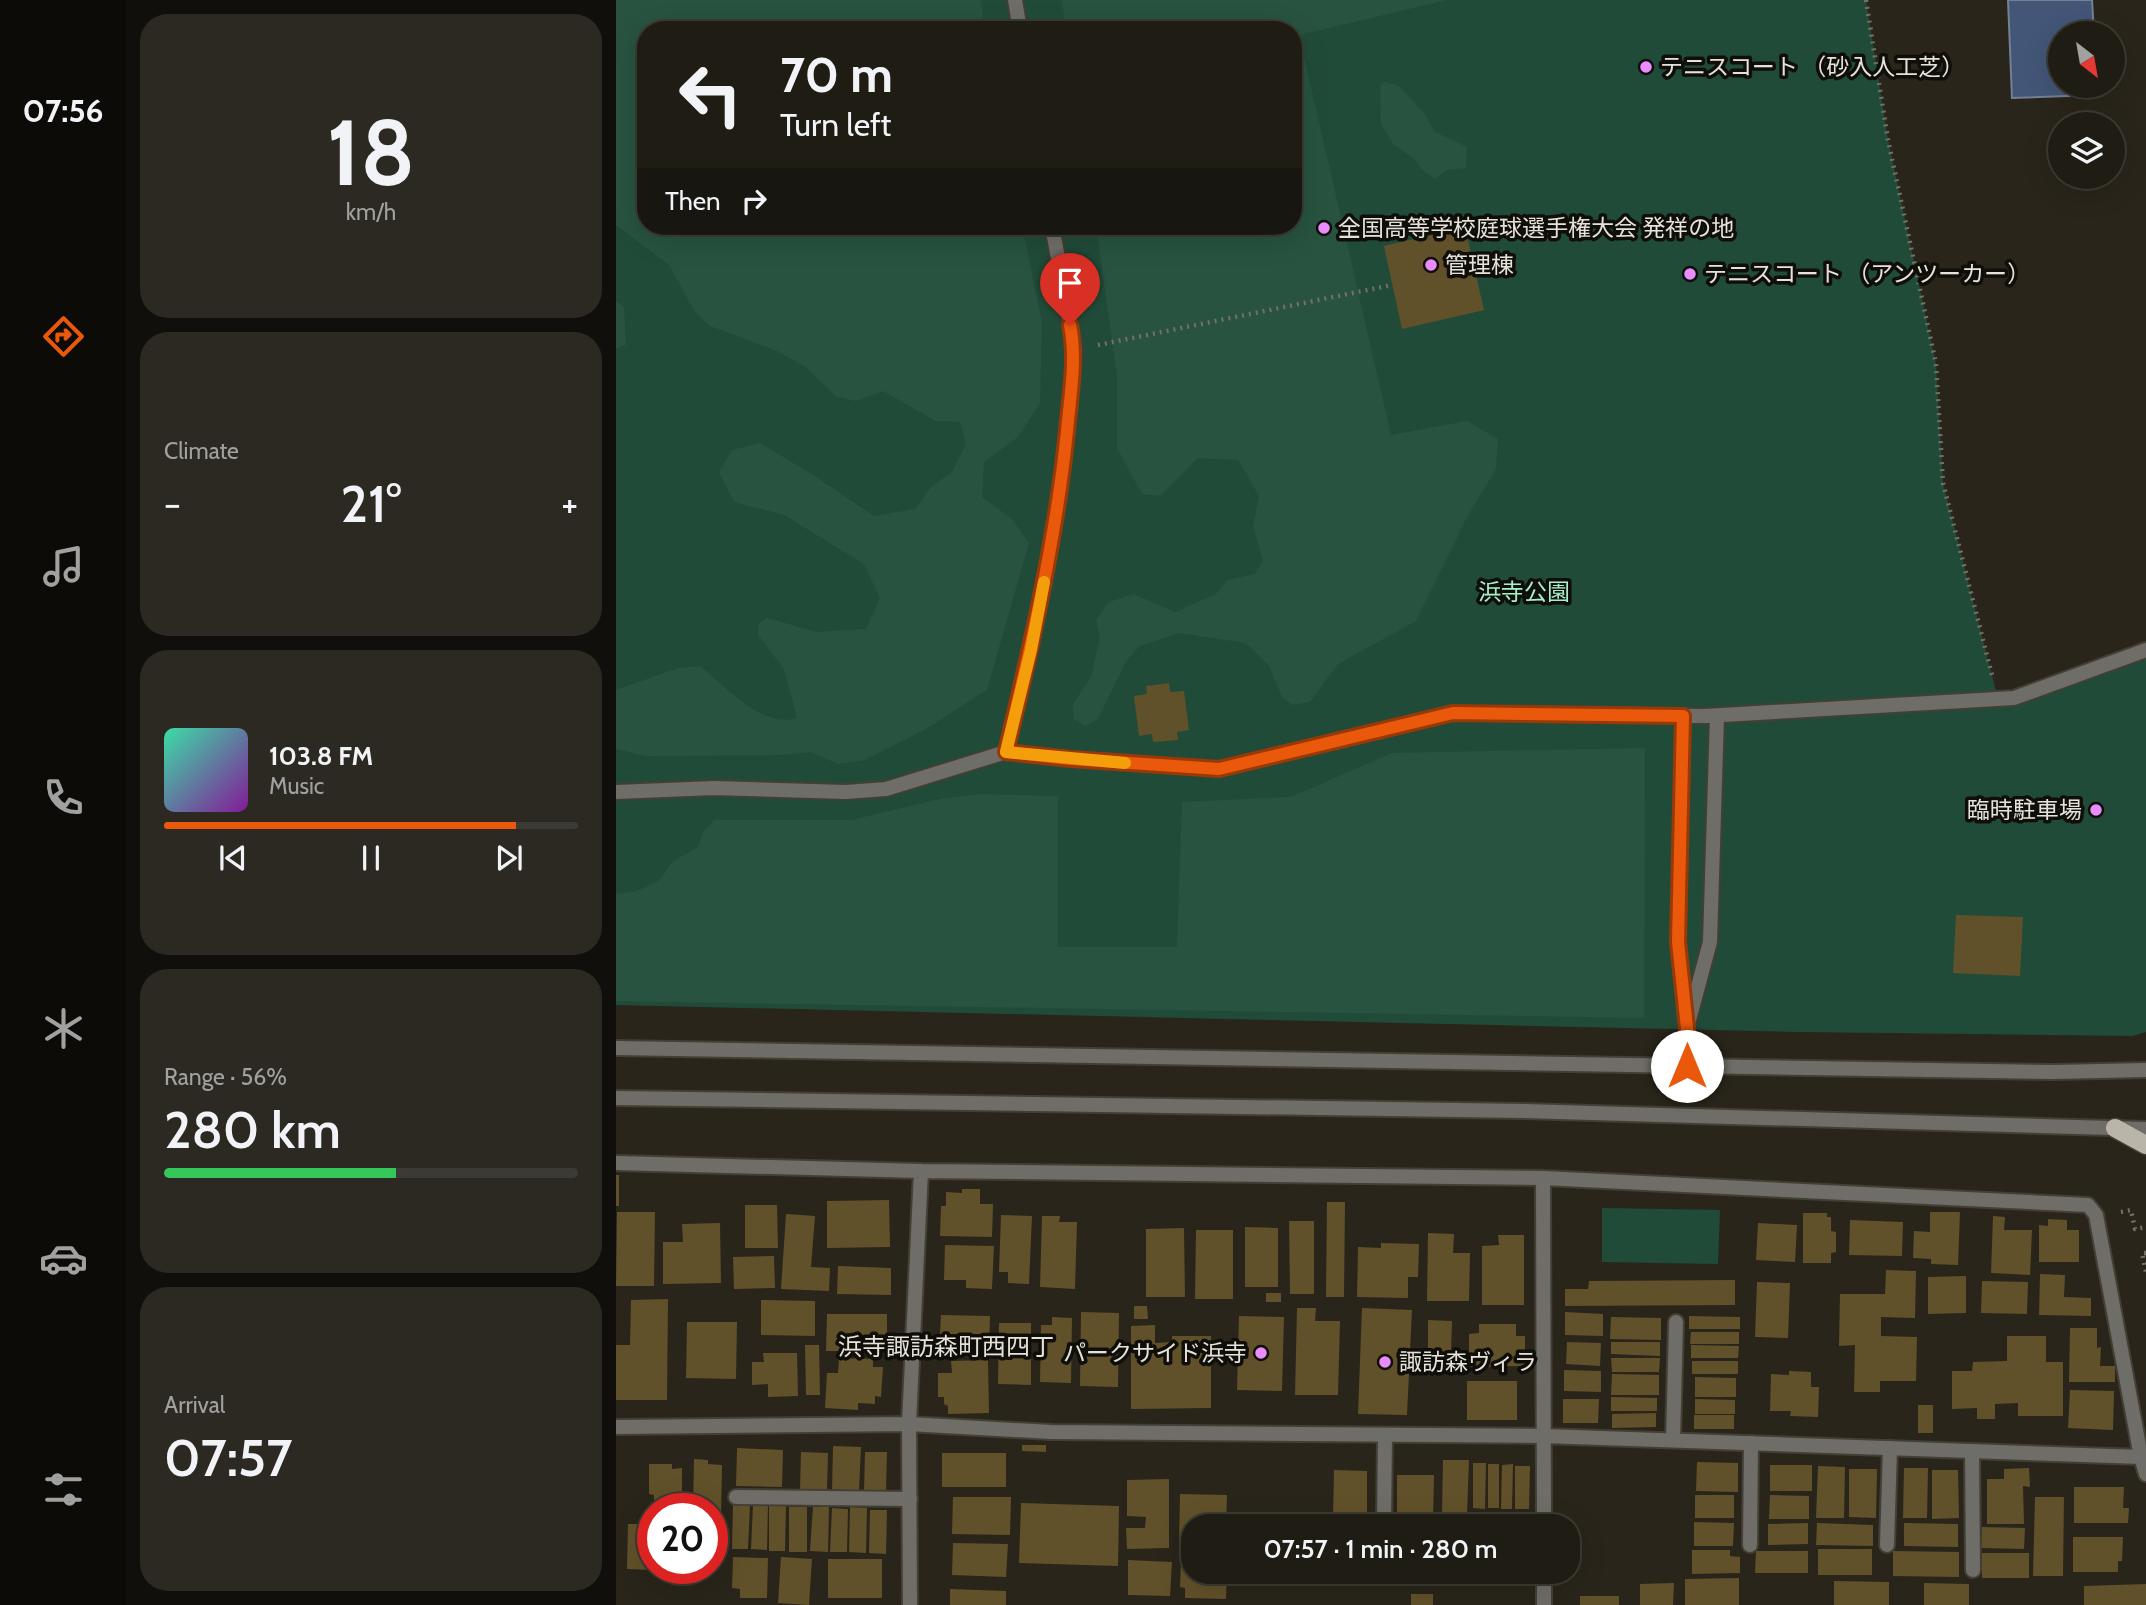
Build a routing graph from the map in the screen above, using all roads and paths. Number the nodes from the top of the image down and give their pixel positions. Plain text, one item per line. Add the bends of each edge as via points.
1 (1015, 0) edge
2 (1866, 0) edge
3 (1018, 21) edge
4 (1054, 235) edge
5 (1392, 285) dead end
6 (1075, 349) junction
7 (2146, 650) edge
8 (1998, 699) junction
9 (1683, 716) junction
10 (1717, 716) junction
11 (1006, 752) junction
12 (616, 792) edge
13 (1687, 1028) junction
14 (616, 1048) edge
15 (1687, 1066) junction
16 (2146, 1070) edge
17 (616, 1098) edge
18 (2113, 1128) junction
19 (2146, 1129) edge
20 (2146, 1145) edge
21 (616, 1163) edge
22 (921, 1171) junction
23 (1544, 1178) junction
24 (2144, 1253) edge
25 (2146, 1272) edge
26 (1676, 1322) dead end
27 (909, 1424) junction
28 (616, 1427) edge
29 (1385, 1434) junction
30 (1544, 1436) junction
31 (1673, 1440) junction
32 (1751, 1443) junction
33 (1890, 1448) junction
34 (1972, 1451) junction
35 (2141, 1457) junction
36 (2146, 1474) edge
37 (736, 1497) dead end
38 (910, 1499) junction
39 (1384, 1514) edge
40 (1544, 1514) edge
41 (1750, 1545) dead end
42 (1887, 1545) dead end
43 (1973, 1570) dead end
44 (1544, 1584) edge
45 (910, 1605) edge
46 (1544, 1605) edge

1 - 3 street
2 - 8 path via 1888,140 1936,364 1943,483
4 - 6 street
5 - 6 path
6 - 11 street via 1060,494 1031,650
7 - 8 street via 2014,698
8 - 10 street
9 - 10 street
9 - 11 street via 1453,713 1219,769
9 - 13 street via 1678,942
10 - 13 street via 1710,942
11 - 12 street via 886,789
13 - 15 street
14 - 15 street
15 - 16 street
17 - 18 street via 1524,1111
18 - 19 street
18 - 20 main road
21 - 22 street
22 - 23 street
22 - 27 street
23 - 30 street
23 - 35 street via 2088,1205 2096,1215
24 - 25 path
26 - 31 street
27 - 28 street
27 - 29 street via 1051,1433
27 - 38 street
29 - 30 street
29 - 39 street
30 - 31 street
30 - 40 street
31 - 32 street
32 - 33 street
32 - 41 street
33 - 34 street
33 - 42 street
34 - 35 street
34 - 43 street
35 - 36 street
37 - 38 street
38 - 45 street
44 - 46 street

